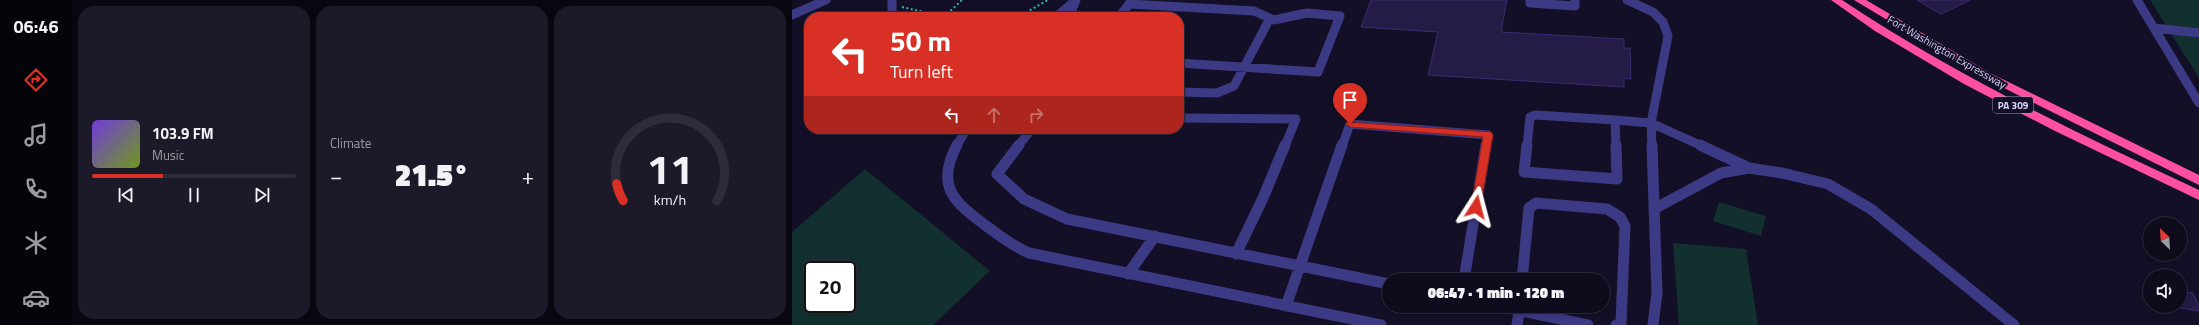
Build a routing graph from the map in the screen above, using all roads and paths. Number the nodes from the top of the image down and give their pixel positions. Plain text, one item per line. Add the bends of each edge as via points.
1 (826, 0) edge
2 (962, 0) edge
3 (1048, 0) edge
4 (1076, 0) edge
5 (1530, 0) edge
6 (1575, 0) edge
7 (1627, 0) edge
8 (1836, 0) edge
9 (1859, 0) edge
10 (2137, 0) edge
11 (892, 2) edge
12 (1184, 7) junction
13 (927, 12) edge
14 (949, 12) edge
15 (1027, 12) edge
16 (1062, 12) edge
17 (1072, 12) edge
18 (1122, 12) edge
19 (1181, 12) edge
20 (792, 15) edge
21 (1269, 20) junction
22 (2154, 28) junction
23 (2199, 33) edge
24 (1184, 63) edge
25 (1244, 67) junction
26 (1184, 92) edge
27 (2199, 103) edge
28 (1184, 118) edge
29 (1615, 120) junction
30 (1651, 123) junction
31 (963, 134) edge
32 (1028, 134) edge
33 (1749, 168) junction
34 (2199, 180) edge
35 (2199, 195) edge
36 (1654, 209) junction
37 (1155, 236) junction
38 (1236, 254) junction
39 (1300, 267) junction
40 (1465, 273) edge
41 (1523, 273) edge
42 (1128, 274) junction
43 (1382, 283) edge
44 (1286, 306) junction
45 (1519, 313) edge
46 (1540, 313) edge
47 (1382, 325) edge
48 (1517, 325) edge
49 (1588, 325) edge
50 (1616, 325) edge
51 (1653, 325) edge
52 (2014, 325) edge

1 - 20 street
2 - 14 path
3 - 15 path
4 - 16 street
4 - 17 street
5 - 6 street via 1530,3 1575,6
7 - 30 street via 1654,12 1667,29 1667,44
8 - 35 highway, Fort Washington Expressway / PA 309 via 1883,31 2005,101
9 - 34 highway, Fort Washington Expressway / PA 309 via 1988,76
10 - 22 street
11 - 13 path
12 - 18 street via 1128,4
12 - 19 street
12 - 21 street via 1254,11
21 - 25 street
21 - 25 street via 1282,20 1302,14 1340,16 1318,72
22 - 23 street
22 - 27 street
24 - 25 street
25 - 26 street via 1234,86 1217,93
28 - 38 street via 1296,120
29 - 29 street via 1535,115 1530,118 1524,172 1617,179
29 - 30 street
30 - 33 street
30 - 36 street
31 - 42 street via 948,162 947,177 950,192 960,206 1015,249 1037,256
32 - 37 street via 997,174 1024,199 1067,219
33 - 36 street via 1721,173
33 - 52 street via 1828,184 1871,209
36 - 51 street via 1657,293
37 - 38 street
37 - 42 street
38 - 39 street
39 - 40 street via 1350,124 1488,135
39 - 43 street
39 - 44 street
41 - 50 street via 1529,208 1536,203 1607,209 1620,217 1625,226 1621,323
42 - 44 street
44 - 47 street
45 - 48 street
46 - 49 street

